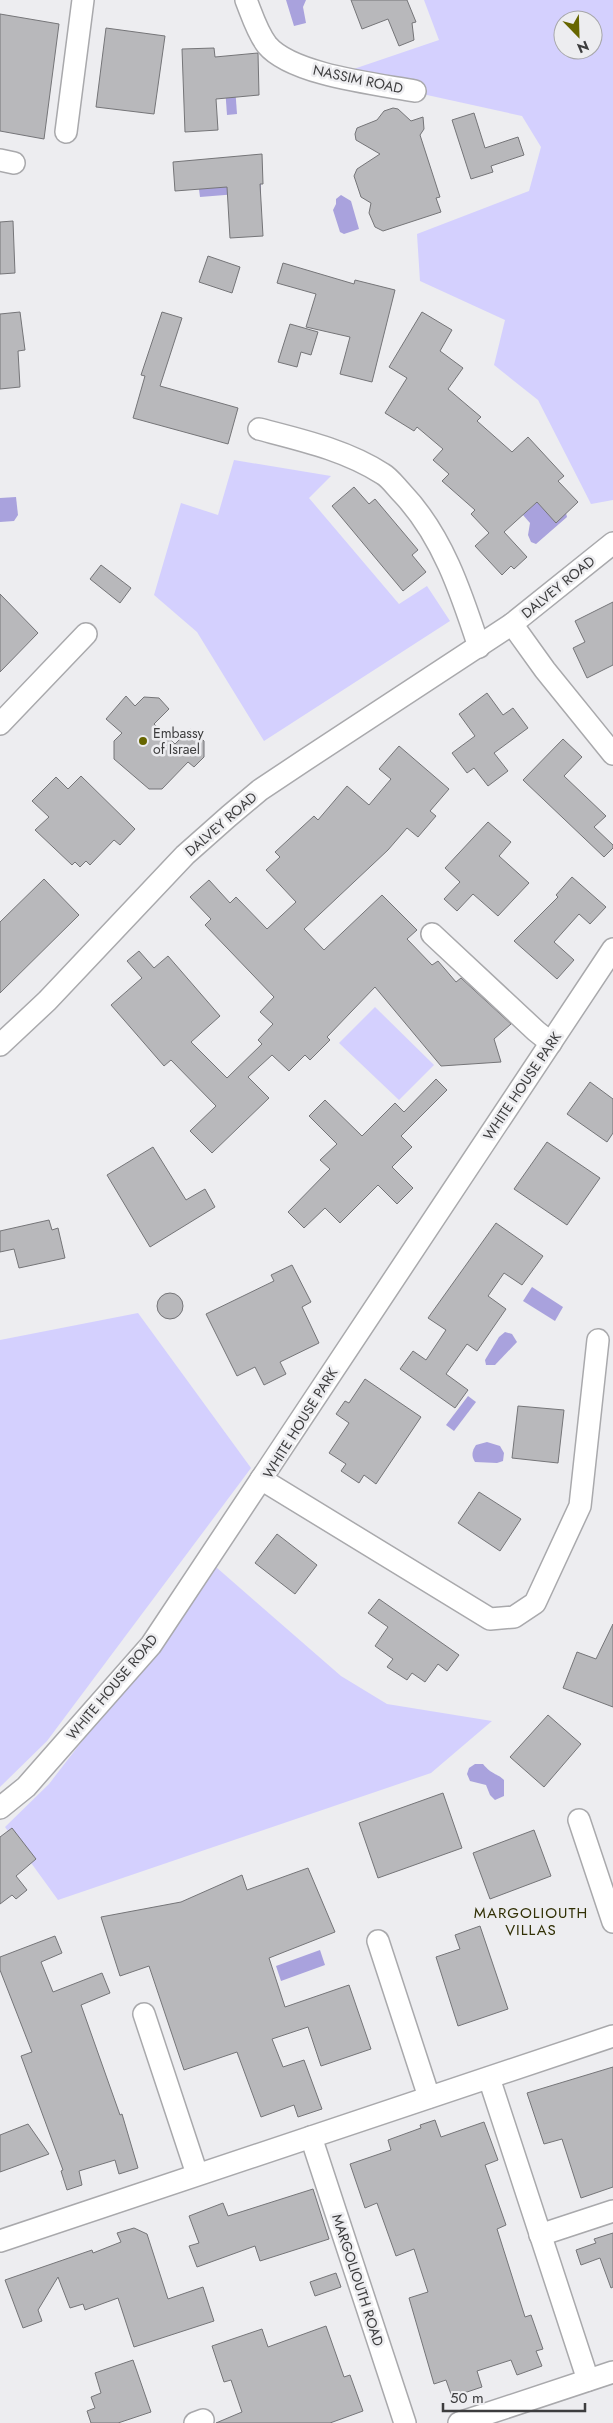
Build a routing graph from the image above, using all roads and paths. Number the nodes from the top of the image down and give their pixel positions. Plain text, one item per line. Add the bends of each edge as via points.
1 (83, 0) edge
2 (246, 0) edge
3 (415, 91) dead end
4 (66, 132) dead end
5 (259, 429) dead end
6 (613, 543) edge
7 (512, 624) junction
8 (86, 634) dead end
9 (479, 647) junction
10 (2, 717) edge
11 (613, 754) edge
12 (432, 934) dead end
13 (613, 949) edge
14 (551, 1043) junction
15 (0, 1045) edge
16 (598, 1340) dead end
17 (261, 1479) junction
18 (0, 1808) edge
19 (578, 1820) dead end
20 (613, 1922) edge
21 (378, 1942) dead end
22 (144, 2014) dead end
23 (613, 2036) edge
24 (489, 2078) junction
25 (430, 2097) junction
26 (311, 2137) junction
27 (197, 2174) junction
28 (613, 2211) edge
29 (540, 2235) junction
30 (0, 2241) edge
31 (613, 2372) edge
32 (588, 2380) junction
33 (405, 2423) edge
34 (458, 2423) edge

1 - 4 street
2 - 3 street, NASSIM ROAD via 267,45 280,56 333,76
5 - 9 street via 330,448 385,474 415,506 435,536 451,568
6 - 7 street, DALVEY ROAD
7 - 9 street, DALVEY ROAD
7 - 11 street
8 - 10 street
9 - 15 street, DALVEY ROAD via 260,790 186,855 47,1001
12 - 14 street
13 - 14 street, WHITE HOUSE PARK
14 - 17 street, WHITE HOUSE PARK
16 - 17 street, WHITE HOUSE PARK via 580,1506 535,1603 514,1617 490,1619
17 - 18 street, WHITE HOUSE ROAD via 151,1645 26,1787
19 - 20 street
21 - 25 street
22 - 27 street
23 - 24 street
24 - 25 street
24 - 29 street
25 - 26 street
26 - 27 street
26 - 33 street, MARGOLIOUTH ROAD
27 - 30 street
28 - 29 street
29 - 32 street
31 - 32 street
32 - 34 street

